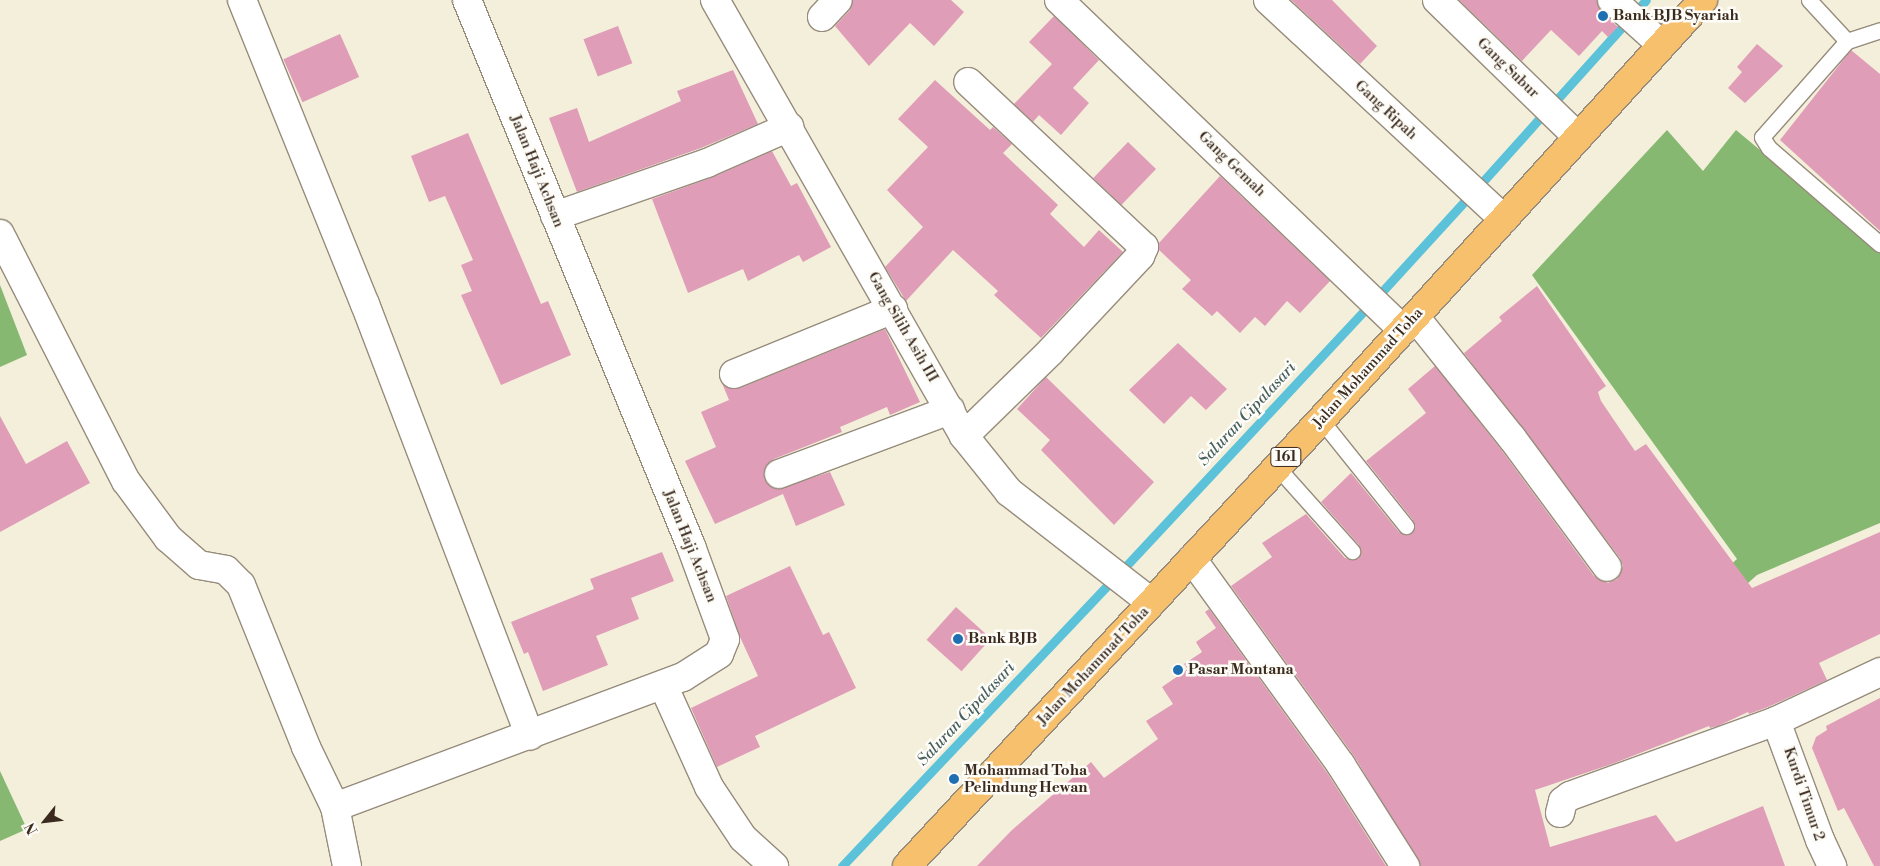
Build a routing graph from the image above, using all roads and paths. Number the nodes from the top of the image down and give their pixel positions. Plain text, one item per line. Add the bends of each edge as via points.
1 (242, 0) edge
2 (467, 0) edge
3 (715, 0) edge
4 (1059, 0) edge
5 (1268, 0) edge
6 (1437, 0) edge
7 (1703, 0) edge
8 (1809, 0) edge
9 (1621, 9) edge
10 (1880, 30) edge
11 (1847, 41) junction
12 (1662, 45) junction
13 (968, 82) dead end
14 (789, 127) junction
15 (1578, 137) junction
16 (555, 216) junction
17 (1504, 219) junction
18 (0, 234) edge
19 (1880, 244) edge
20 (893, 309) junction
21 (1409, 323) junction
22 (734, 374) dead end
23 (950, 410) junction
24 (1321, 420) junction
25 (964, 436) junction
26 (1277, 467) junction
27 (778, 474) dead end
28 (1406, 526) dead end
29 (1352, 551) dead end
30 (1192, 559) junction
31 (1607, 567) dead end
32 (1151, 602) junction
33 (1880, 672) edge
34 (663, 685) junction
35 (1776, 721) junction
36 (530, 734) junction
37 (335, 807) junction
38 (1560, 813) dead end
39 (347, 866) edge
40 (774, 866) edge
41 (907, 866) edge
42 (1405, 866) edge
43 (1832, 866) edge

1 - 36 street via 365,304
2 - 16 street, Jalan Haji Achsan
3 - 14 street, Gang Silih Asih III
4 - 21 street, Gang Gemah
5 - 17 street, Gang Ripah
6 - 15 street, Gang Subur
7 - 12 main road, Jalan Mohammad Toha / 161
8 - 11 lane
9 - 12 street
10 - 11 lane
11 - 19 lane via 1762,137 1769,148
12 - 15 main road, Jalan Mohammad Toha / 161
13 - 25 street via 1144,247 1140,256 1050,352
14 - 16 street via 707,163
14 - 20 street, Gang Silih Asih III
15 - 17 main road, Jalan Mohammad Toha / 161
16 - 34 street, Jalan Haji Achsan via 691,546 724,639 719,654 683,677
17 - 21 main road, Jalan Mohammad Toha / 161
18 - 37 street via 126,481 168,538 199,565 226,570 241,585 306,748
20 - 22 street
20 - 23 street, Gang Silih Asih III
21 - 24 main road, Jalan Mohammad Toha / 161
21 - 31 street, Gang Gemah via 1512,438
23 - 25 street, Gang Silih Asih III
23 - 27 street
24 - 26 main road, Jalan Mohammad Toha / 161
24 - 28 lane
25 - 32 street, Gang Silih Asih III via 1008,492
26 - 29 lane
26 - 30 main road, Jalan Mohammad Toha / 161
30 - 32 main road, Jalan Mohammad Toha / 161
30 - 42 street via 1341,765
32 - 41 main road, Jalan Mohammad Toha / 161
33 - 35 street
34 - 36 street, Jalan Haji Achsan
34 - 40 street via 709,787 743,838
35 - 38 street via 1570,796 1563,801
35 - 43 street, Kurdi Timur 2
36 - 37 street, Jalan Haji Achsan
37 - 39 street

